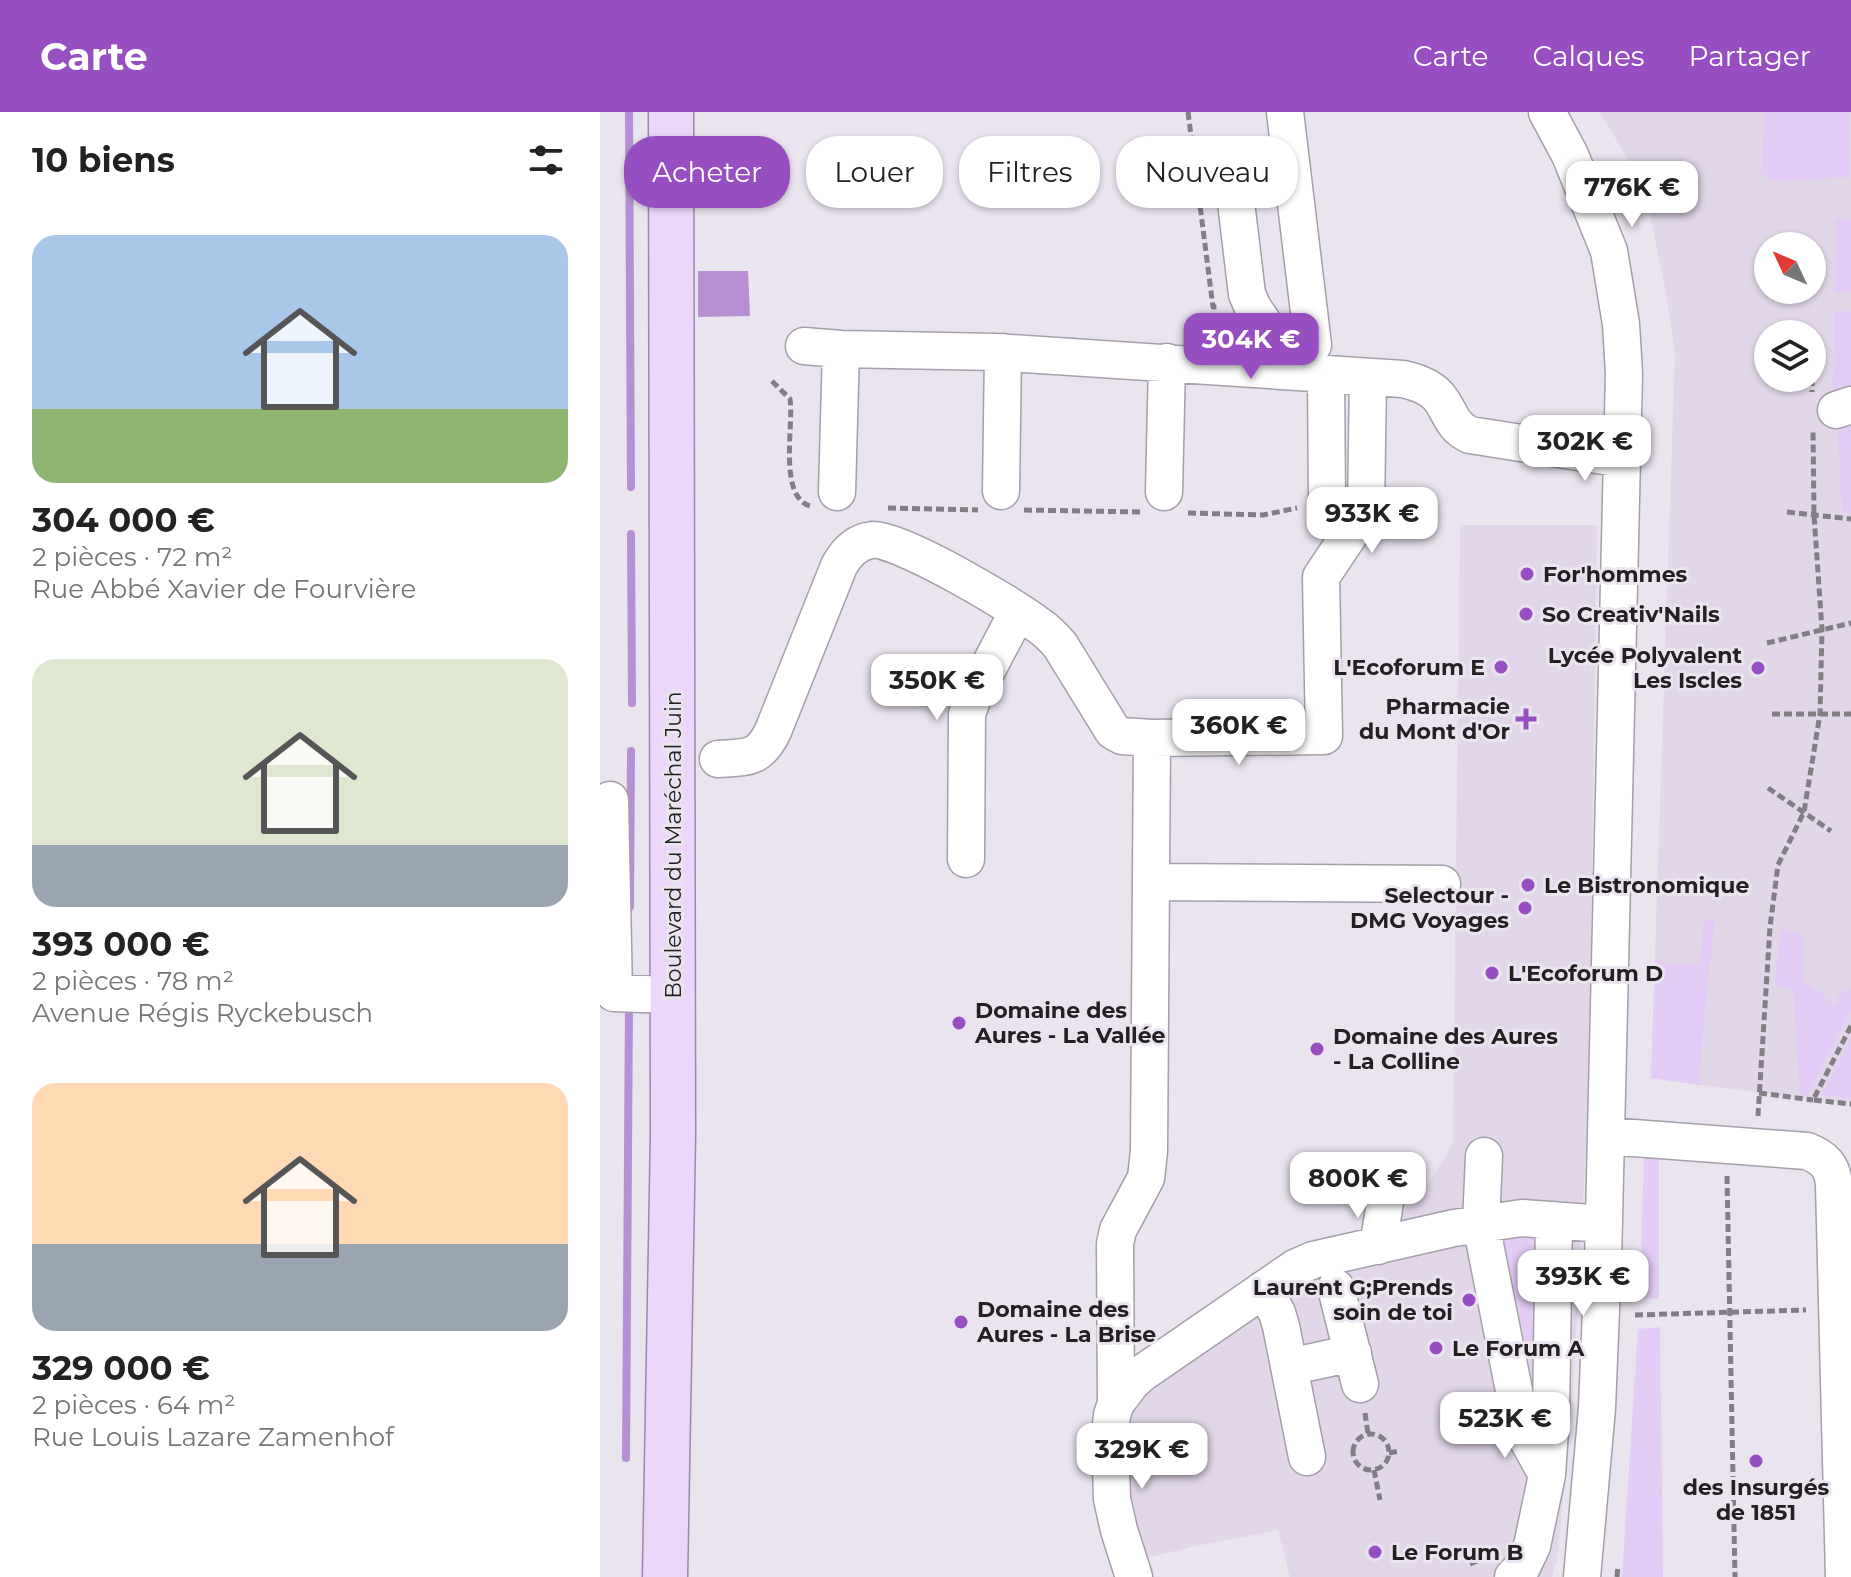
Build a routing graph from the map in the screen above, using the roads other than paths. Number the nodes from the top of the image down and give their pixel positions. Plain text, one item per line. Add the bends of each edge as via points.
1 (671, 112) edge
2 (1285, 112) edge
3 (1547, 112) edge
4 (1237, 208) edge
5 (1275, 340) junction
6 (804, 346) dead end
7 (841, 349) junction
8 (1003, 352) junction
9 (1320, 360) junction
10 (1167, 362) junction
11 (1290, 372) junction
12 (1368, 378) junction
13 (1623, 459) junction
14 (837, 492) road end
15 (999, 503) road end
16 (1167, 506) road end
17 (1315, 506) road end
18 (1018, 611) junction
19 (1152, 738) junction
20 (718, 759) dead end
21 (610, 800) dead end
22 (966, 859) dead end
23 (1151, 882) junction
24 (1442, 884) dead end
25 (607, 993) edge
26 (673, 995) junction
27 (1607, 1136) junction
28 (1484, 1156) dead end
29 (1387, 1190) dead end
30 (1554, 1220) junction
31 (1481, 1224) junction
32 (1604, 1224) junction
33 (1378, 1246) junction
34 (1336, 1288) dead end
35 (1264, 1289) junction
36 (1289, 1367) junction
37 (1116, 1403) junction
38 (1307, 1457) dead end
39 (1547, 1475) junction
40 (1581, 1576) edge
41 (665, 1577) edge
42 (1134, 1577) edge
43 (1513, 1577) edge
44 (1844, 1577) edge

1 - 26 main road, Boulevard du Maréchal Juin
2 - 9 street
3 - 13 street via 1609,251 1621,324
4 - 5 street via 1247,294
5 - 9 street via 1292,329 1305,333
5 - 11 street via 1273,360
6 - 7 street
7 - 8 street
7 - 14 street
8 - 10 street
8 - 15 street
9 - 11 street via 1314,351 1309,364
9 - 12 street
9 - 17 street
10 - 11 street
10 - 16 street
12 - 13 street via 1403,379 1428,388 1456,426 1470,435
12 - 19 street via 1366,510 1321,577 1324,736
13 - 27 street
18 - 19 street via 1060,645 1113,731
18 - 20 street via 905,548 884,541 862,543 839,566 768,741 755,756
18 - 22 street via 967,714
19 - 23 street
21 - 25 street
23 - 24 street
23 - 37 street via 1149,1151 1146,1178 1115,1244
25 - 26 street
26 - 41 main road, Boulevard du Maréchal Juin
27 - 32 street
27 - 44 street via 1807,1151 1830,1166
28 - 31 street
29 - 33 street
30 - 31 street
30 - 32 street
30 - 39 street
31 - 33 street
31 - 39 street via 1520,1421
32 - 40 street via 1597,1408
33 - 35 street via 1313,1260
34 - 36 street via 1356,1369
35 - 36 street via 1277,1313
35 - 37 street via 1141,1374
36 - 38 street
37 - 42 street via 1110,1433 1112,1499
39 - 43 street via 1532,1546

